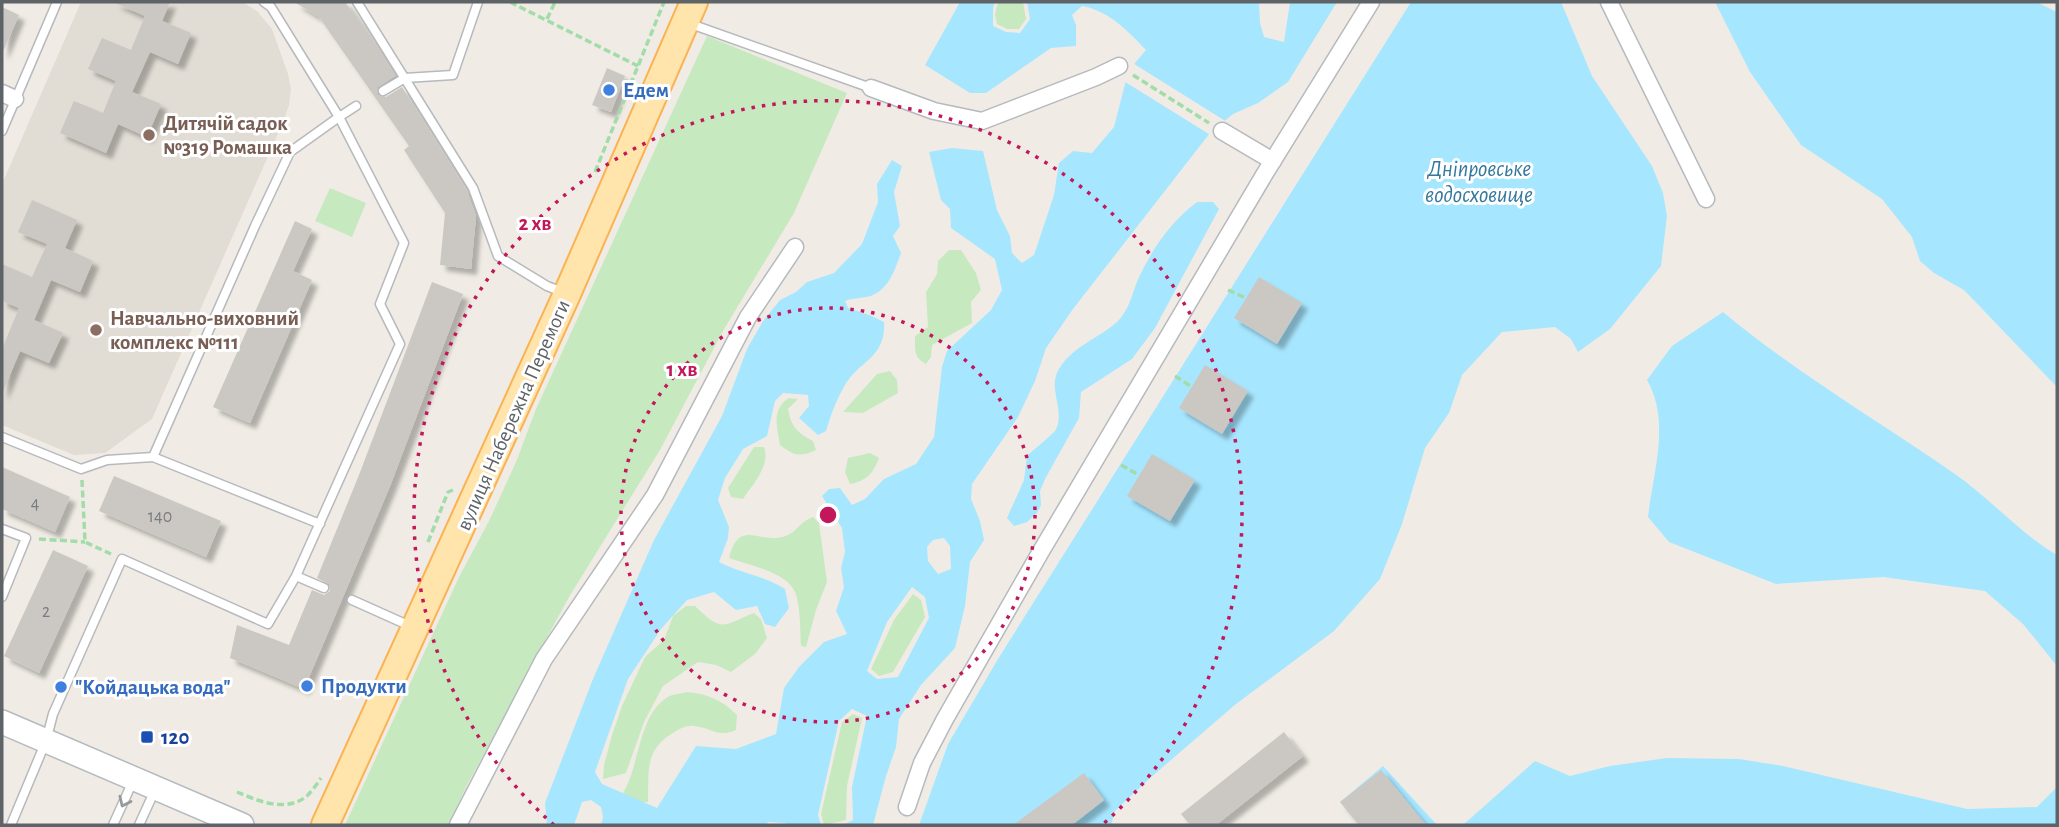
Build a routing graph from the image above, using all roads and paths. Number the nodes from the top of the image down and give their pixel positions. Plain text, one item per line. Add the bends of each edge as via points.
1 (57, 2) edge
2 (264, 2) edge
3 (357, 2) edge
4 (478, 2) edge
5 (510, 2) edge
6 (555, 2) edge
7 (664, 2) edge
8 (1371, 2) edge
9 (1609, 2) edge
10 (690, 12) edge
11 (547, 19) junction
12 (1119, 66) joint
13 (405, 78) junction
14 (871, 88) joint
15 (383, 91) dead end
16 (8, 96) edge
17 (356, 106) dead end
18 (339, 117) junction
19 (2, 131) edge
20 (1222, 131) joint
21 (1273, 161) junction
22 (1706, 199) dead end
23 (795, 247) dead end
24 (1228, 290) dead end
25 (567, 295) junction
26 (1246, 298) dead end
27 (1175, 376) dead end
28 (1192, 387) dead end
29 (2, 437) edge
30 (153, 457) junction
31 (1121, 465) dead end
32 (81, 469) junction
33 (1139, 475) dead end
34 (320, 524) junction
35 (2, 529) edge
36 (26, 538) junction
37 (85, 542) junction
38 (122, 559) junction
39 (296, 576) junction
40 (324, 588) dead end
41 (2, 597) edge
42 (352, 600) dead end
43 (416, 628) junction
44 (2, 722) edge
45 (46, 741) junction
46 (134, 779) junction
47 (156, 788) junction
48 (907, 807) dead end
49 (11, 825) edge
50 (113, 825) edge
51 (139, 825) edge
52 (242, 825) edge
53 (324, 825) edge
54 (458, 825) edge

1 - 16 lane
2 - 18 lane
3 - 13 lane
4 - 13 lane via 453,75
5 - 11 path
6 - 11 path
7 - 11 path via 638,66
8 - 21 street
9 - 22 street
10 - 14 lane
10 - 25 main road, вулиця Набережна Перемоги
12 - 14 street via 982,121 934,111
12 - 20 path
13 - 15 lane
13 - 25 lane via 473,188 498,256
16 - 19 lane
17 - 18 lane
18 - 30 lane via 290,152
18 - 34 lane via 404,243 380,304 400,344
20 - 21 street
21 - 48 street via 945,719 922,763
23 - 54 street via 748,317 655,495 544,659
24 - 26 path
25 - 43 main road, вулиця Набережна Перемоги
27 - 28 path
29 - 32 lane
30 - 32 lane via 107,460
30 - 34 lane
31 - 33 path
32 - 37 path
34 - 39 lane
35 - 36 lane
36 - 37 path
36 - 41 lane
37 - 38 path
38 - 39 lane via 268,624
38 - 45 lane
39 - 40 lane
42 - 43 lane
43 - 53 main road, вулиця Набережна Перемоги
44 - 45 main road
45 - 46 main road
45 - 49 lane
46 - 47 main road
46 -> 50 lane
47 - 51 lane
47 - 52 main road via 208,815

